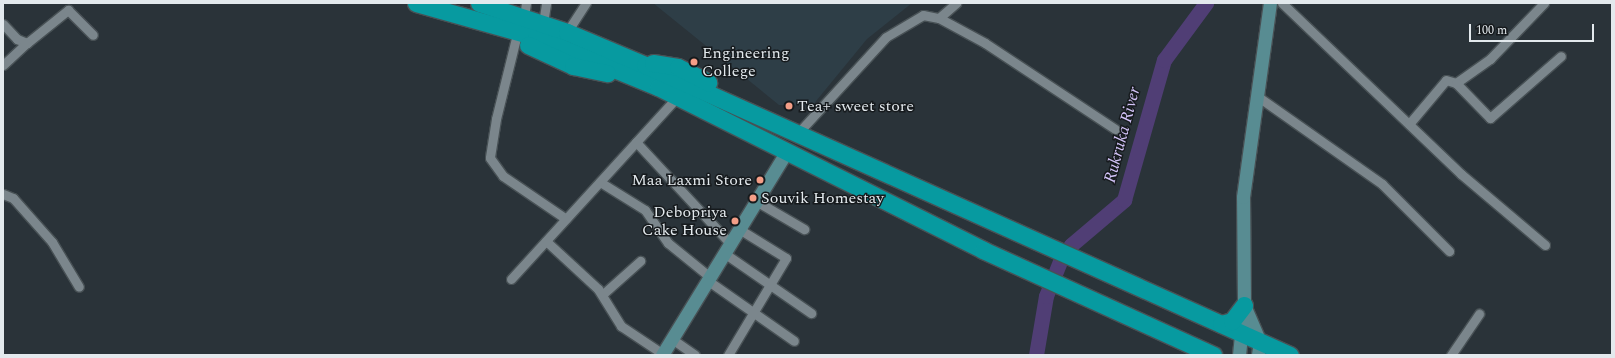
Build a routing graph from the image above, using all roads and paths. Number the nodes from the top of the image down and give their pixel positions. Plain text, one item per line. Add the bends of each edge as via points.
1 (416, 3) edge
2 (479, 3) edge
3 (546, 3) edge
4 (586, 3) edge
5 (956, 3) edge
6 (1270, 3) edge
7 (1282, 3) edge
8 (1544, 3) edge
9 (525, 10) edge
10 (939, 18) junction
11 (489, 23) junction
12 (543, 23) junction
13 (3, 24) edge
14 (567, 32) junction
15 (93, 35) dead end
16 (516, 38) junction
17 (27, 43) junction
18 (1561, 56) dead end
19 (3, 64) edge
20 (631, 68) junction
21 (1456, 83) junction
22 (678, 96) junction
23 (1257, 96) junction
24 (1409, 124) junction
25 (1115, 129) dead end
26 (798, 133) junction
27 (636, 142) junction
28 (787, 151) junction
29 (600, 182) junction
30 (3, 194) edge
31 (756, 201) junction
32 (566, 219) junction
33 (739, 229) junction
34 (804, 229) dead end
35 (546, 241) junction
36 (1545, 245) dead end
37 (727, 248) junction
38 (1449, 252) dead end
39 (640, 261) dead end
40 (709, 278) junction
41 (511, 279) dead end
42 (79, 287) dead end
43 (771, 288) junction
44 (603, 294) junction
45 (1244, 305) junction
46 (811, 313) dead end
47 (755, 314) junction
48 (1479, 314) dead end
49 (1221, 324) junction
50 (1240, 333) junction
51 (672, 339) junction
52 (794, 341) dead end
53 (1259, 348) edge
54 (662, 354) edge
55 (695, 355) edge
56 (728, 355) edge
57 (1213, 355) edge
58 (1239, 355) edge
59 (1290, 355) edge
60 (1451, 355) edge

1 - 11 highway
2 - 9 highway
3 - 12 street
4 - 14 street
5 - 10 street
6 - 23 main road
7 - 24 street
8 - 21 street via 1490,59
9 - 12 highway
10 - 25 street via 992,47
10 - 26 street via 924,15 886,37
11 - 16 highway
11 - 20 highway
12 - 14 highway
13 - 17 street via 17,39
14 - 20 highway
15 - 17 street via 68,10
16 - 20 highway via 573,66
16 - 32 street via 496,119 490,158 503,176
17 - 19 street
18 - 21 street via 1490,118
20 - 22 highway
20 - 26 highway via 748,111
21 - 24 street via 1443,82
22 - 27 street
22 - 28 highway
23 - 38 street via 1382,184
23 - 45 main road via 1243,197
24 - 36 street
26 - 28 highway
26 - 49 highway
27 - 29 street
27 - 37 street
28 - 31 main road
28 - 57 highway via 1008,262
29 - 32 street
29 - 40 street via 645,210 668,243
30 - 42 street via 13,198 52,242
31 - 33 main road
31 - 34 street
32 - 35 street
33 - 37 main road
33 - 43 street via 786,258
35 - 41 street
35 - 44 street
37 - 40 main road
37 - 43 street
39 - 44 street
40 - 47 street
40 - 51 main road
43 - 46 street
43 - 47 street
44 - 54 street via 616,321
45 - 49 highway via 1232,321
45 - 50 main road
45 - 53 main road
47 - 52 street
47 - 56 street
48 - 60 street
49 - 50 highway
50 - 53 highway
50 - 58 main road
51 - 54 main road
51 - 55 street
53 - 59 highway

